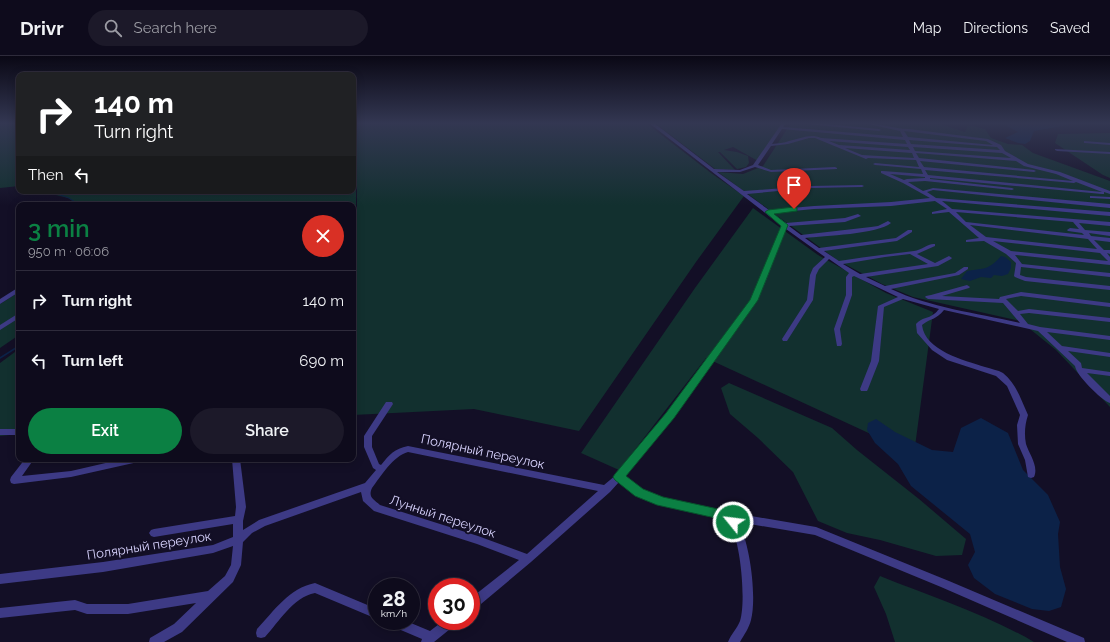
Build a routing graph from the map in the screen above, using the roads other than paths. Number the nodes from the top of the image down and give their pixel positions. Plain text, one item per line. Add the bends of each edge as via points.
1 (686, 150) edge
2 (767, 150) edge
3 (850, 150) edge
4 (893, 150) edge
5 (978, 150) edge
6 (1063, 150) edge
7 (913, 152) junction
8 (1004, 152) joint
9 (1110, 153) edge
10 (863, 156) junction
11 (916, 159) junction
12 (1017, 161) junction
13 (875, 164) junction
14 (755, 166) junction
15 (836, 168) dead end
16 (921, 168) junction
17 (712, 170) junction
18 (884, 173) junction
19 (1058, 173) junction
20 (927, 178) junction
21 (905, 182) junction
22 (1084, 183) junction
23 (862, 186) dead end
24 (923, 192) junction
25 (742, 193) junction
26 (1110, 198) edge
27 (937, 199) junction
28 (1110, 206) edge
29 (951, 210) junction
30 (768, 212) junction
31 (934, 213) dead end
32 (1110, 214) edge
33 (858, 216) dead end
34 (1075, 222) junction
35 (888, 223) dead end
36 (965, 223) junction
37 (1110, 224) edge
38 (785, 225) junction
39 (1070, 230) dead end
40 (910, 232) dead end
41 (1085, 232) junction
42 (1110, 234) edge
43 (801, 237) junction
44 (1089, 238) junction
45 (985, 239) junction
46 (1110, 240) edge
47 (968, 241) dead end
48 (933, 245) dead end
49 (818, 250) junction
50 (1101, 251) junction
51 (910, 252) junction
52 (1110, 252) edge
53 (1010, 253) junction
54 (828, 257) junction
55 (949, 258) dead end
56 (1110, 262) edge
57 (837, 263) junction
58 (934, 264) junction
59 (1019, 265) junction
60 (966, 268) dead end
61 (853, 273) junction
62 (1110, 275) edge
63 (860, 276) junction
64 (966, 287) dead end
65 (885, 288) junction
66 (1110, 288) edge
67 (16, 291) edge
68 (903, 296) junction
69 (928, 297) junction
70 (918, 301) junction
71 (1004, 301) junction
72 (0, 302) edge
73 (1110, 305) edge
74 (943, 308) junction
75 (1016, 313) junction
76 (16, 317) edge
77 (1110, 320) edge
78 (1025, 325) junction
79 (0, 328) edge
80 (1040, 329) junction
81 (1110, 338) edge
82 (785, 339) dead end
83 (839, 344) dead end
84 (1061, 348) junction
85 (1110, 355) edge
86 (1079, 370) junction
87 (1110, 374) edge
88 (864, 389) dead end
89 (1106, 395) edge
90 (1110, 400) edge
91 (389, 404) dead end
92 (0, 432) edge
93 (16, 432) edge
94 (28, 462) edge
95 (102, 462) edge
96 (125, 462) edge
97 (236, 462) edge
98 (99, 468) junction
99 (382, 469) junction
100 (1031, 475) dead end
101 (619, 477) junction
102 (368, 486) junction
103 (606, 489) junction
104 (728, 516) junction
105 (238, 519) junction
106 (154, 533) dead end
107 (238, 540) junction
108 (528, 559) junction
109 (0, 579) edge
110 (211, 596) junction
111 (480, 598) edge
112 (368, 610) edge
113 (0, 613) edge
114 (410, 630) edge
115 (440, 630) edge
116 (261, 633) dead end
117 (428, 640) edge
118 (154, 642) edge
119 (733, 642) edge
120 (1080, 642) edge

1 - 17 street
2 - 14 street
3 - 10 street
4 - 7 street
5 - 8 street
6 - 9 street
7 - 11 street
7 - 12 street
8 - 12 street
10 - 11 street
10 - 13 street
11 - 16 street
11 - 19 street
12 - 19 street
13 - 16 street
13 - 18 street
14 - 15 street via 771,171
14 - 17 street via 740,171
16 - 20 street
16 - 22 street
17 - 25 street
18 - 20 street via 888,171
18 - 21 street
19 - 22 street
20 - 21 street
20 - 22 street via 1110,193
20 - 26 street
21 - 24 street
23 - 25 street via 810,187
24 - 27 street
24 - 28 street via 933,189
25 - 30 street
27 - 29 street
27 - 30 street
27 - 32 street
29 - 31 street
29 - 34 street
29 - 36 street
30 - 38 street
33 - 38 street via 845,220
34 - 37 street
34 - 41 street
35 - 43 street via 880,228
36 - 44 street
36 - 45 street
38 - 43 street
38 - 101 street via 754,300 670,416
39 - 41 street
40 - 49 street via 897,239
41 - 42 street
41 - 44 street
43 - 49 street
44 - 46 street
44 - 50 street
45 - 47 street
45 - 50 street
45 - 53 street
48 - 51 street via 917,252
49 - 54 street
50 - 52 street
50 - 56 street
51 - 57 street
51 - 58 street
53 - 56 street
53 - 59 street
54 - 57 street
54 - 82 street via 816,268 810,300
55 - 58 street
57 - 61 street
58 - 63 street
59 - 62 street
59 - 66 street via 1017,276 1025,279
60 - 65 street via 957,274
61 - 63 street
61 - 83 street via 849,277 849,295 837,329
63 - 65 street
64 - 69 street
65 - 68 street
67 - 72 street
68 - 70 street
68 - 88 street via 881,306 875,361
69 - 70 street
69 - 71 street
70 - 74 street
71 - 73 street via 1002,298 1021,294
71 - 75 street
74 - 78 street
74 - 100 street via 936,316 919,324 920,333 934,348 950,358 999,374 1010,385 1024,415 1021,425 1022,444 1030,460
75 - 77 street via 1029,310
75 - 78 street
76 - 79 street
78 - 80 street
80 - 81 street
80 - 84 street
84 - 85 street
84 - 86 street via 1078,365
86 - 87 street
86 - 89 street
89 - 90 street
91 - 99 street via 368,436 368,447 376,466
92 - 93 street
94 - 98 street via 14,480 71,474
95 - 98 street
96 - 98 street
97 - 105 street via 241,507
99 - 102 street, Полярный переулок
99 - 103 street, Полярный переулок via 392,456 408,449
101 - 103 street
101 - 104 street via 639,492 661,502
102 - 107 street, Полярный переулок via 262,523
102 - 108 street, Лунный переулок via 366,498 377,508 478,540
103 - 108 street
104 - 119 street via 736,527 740,540 746,584 746,619
104 - 120 street via 816,531
105 - 106 street
105 - 107 street
107 - 109 street, Полярный переулок via 213,550
107 - 110 street via 236,565 229,579
108 - 111 street
110 - 113 street via 128,609 87,609 75,605
110 - 118 street via 178,628
112 - 116 street via 309,588 298,594
114 - 117 street
115 - 117 street

